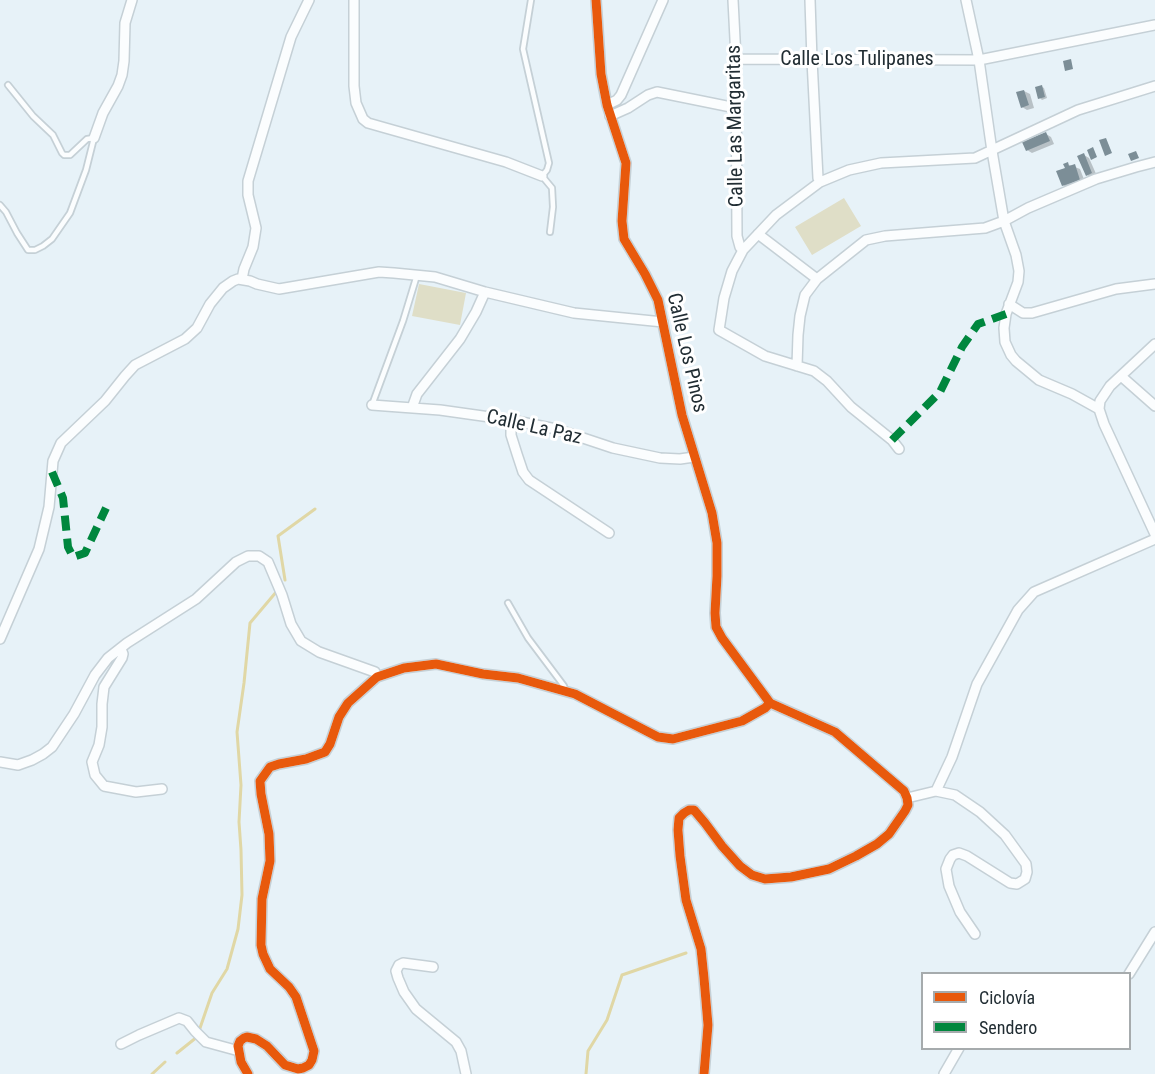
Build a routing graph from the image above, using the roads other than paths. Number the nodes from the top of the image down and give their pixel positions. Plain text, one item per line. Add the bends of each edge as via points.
1 (132, 0) edge
2 (309, 0) edge
3 (354, 0) edge
4 (531, 0) edge
5 (596, 0) edge
6 (663, 0) edge
7 (733, 0) edge
8 (810, 0) edge
9 (966, 0) edge
10 (1155, 25) edge
11 (736, 59) junction
12 (812, 60) junction
13 (979, 60) junction
14 (8, 85) dead end
15 (1155, 86) edge
16 (607, 105) junction
17 (736, 108) junction
18 (610, 116) junction
19 (94, 138) junction
20 (992, 151) junction
21 (1155, 162) edge
22 (542, 176) junction
23 (820, 182) junction
24 (0, 205) edge
25 (1004, 221) junction
26 (550, 232) dead end
27 (758, 234) junction
28 (743, 250) junction
29 (417, 275) junction
30 (242, 279) junction
31 (817, 279) junction
32 (1155, 284) edge
33 (485, 292) junction
34 (1010, 304) junction
35 (663, 322) junction
36 (1155, 344) edge
37 (798, 366) junction
38 (1121, 376) junction
39 (372, 405) joint
40 (1155, 406) edge
41 (412, 408) junction
42 (1099, 409) junction
43 (511, 420) junction
44 (899, 449) dead end
45 (694, 457) junction
46 (609, 533) dead end
47 (1155, 534) edge
48 (1155, 539) edge
49 (507, 603) dead end
50 (0, 639) edge
51 (121, 649) junction
52 (377, 677) junction
53 (564, 691) junction
54 (770, 703) junction
55 (0, 762) edge
56 (162, 789) dead end
57 (936, 791) junction
58 (907, 798) junction
59 (1155, 932) edge
60 (975, 934) dead end
61 (433, 967) dead end
62 (1130, 972) edge
63 (120, 1044) dead end
64 (958, 1050) edge
65 (239, 1051) junction
66 (248, 1074) edge
67 (465, 1074) edge
68 (704, 1074) edge
69 (944, 1074) edge

1 - 19 street via 125,23 122,75
2 - 30 street via 291,37 248,181 256,228
3 - 22 street via 354,86 363,119
4 - 22 lane via 523,49 549,163
5 - 16 street, Calle Los Pinos
6 - 16 street via 621,94
7 - 11 street, Calle Las Margaritas
8 - 12 street
9 - 13 street
10 - 13 street, Calle Los Tulipanes
11 - 12 street, Calle Los Tulipanes
11 - 17 street, Calle Las Margaritas
12 - 13 street, Calle Los Tulipanes
12 - 23 street
13 - 20 street
14 - 19 lane via 53,135 64,155
15 - 20 street via 1078,110
16 - 18 street, Calle Los Pinos
17 - 18 street via 657,92
17 - 28 street, Calle Las Margaritas via 737,236
18 - 35 street, Calle Los Pinos via 626,163 624,239 658,300
19 - 24 lane via 70,213 43,246 28,250
20 - 23 street via 975,158 881,163
20 - 25 street
21 - 25 street via 1096,179
22 - 26 lane via 552,188
23 - 27 street
25 - 31 street via 985,228 866,240
25 - 34 street via 1019,270
27 - 28 street
27 - 31 street
28 - 37 street via 732,271 719,330 765,356
29 - 30 street via 379,272 279,289
29 - 33 street
29 - 39 lane
30 - 50 street via 223,288 197,328 185,339 135,365 105,401 61,443 53,461 49,507 39,549
31 - 37 street via 805,295 800,316
32 - 34 street via 1116,289 1032,313 1023,313
33 - 35 street via 574,313
33 - 41 street via 460,339 417,394
34 - 42 street via 1005,342 1016,361 1039,380
35 - 45 street, Calle Los Pinos
36 - 38 street
37 - 44 street via 827,381
38 - 40 street
38 - 42 street via 1100,401
39 - 41 street, Calle La Paz
41 - 43 street, Calle La Paz
42 - 47 street
43 - 45 street, Calle La Paz via 660,458
43 - 46 street via 511,435 529,480
45 - 54 street, Calle Los Pinos via 717,543 717,627
48 - 57 street via 1034,592 1018,609 977,684
49 - 53 lane
51 - 52 street via 196,599 236,561 259,556 273,571 301,641 319,652 375,672
51 - 55 street via 95,675 52,747 18,765
51 - 56 street via 122,658 104,687 102,727 92,762 95,775 104,786 136,792
52 - 53 street via 436,664 518,678
52 - 65 street via 348,703 325,752 270,767 260,781 270,861 262,899 263,954 270,969 296,998 314,1051 309,1065 298,1069 285,1065 256,1039 244,1038
53 - 54 street via 658,737 673,739 742,720
54 - 58 street via 835,732 904,791
57 - 58 street
57 - 60 street via 955,795 980,812 1005,835 1026,864 1025,879 1017,884 959,853 950,859 946,869 949,886
58 - 68 street via 905,811 877,844 829,869 791,877 765,879 752,875 722,846 694,810 679,818 686,900 701,949 704,978 708,1025
59 - 62 street
61 - 67 street via 403,963 396,970 416,1009 456,1042
63 - 65 street via 179,1018 207,1042
64 - 69 street
65 - 66 street

